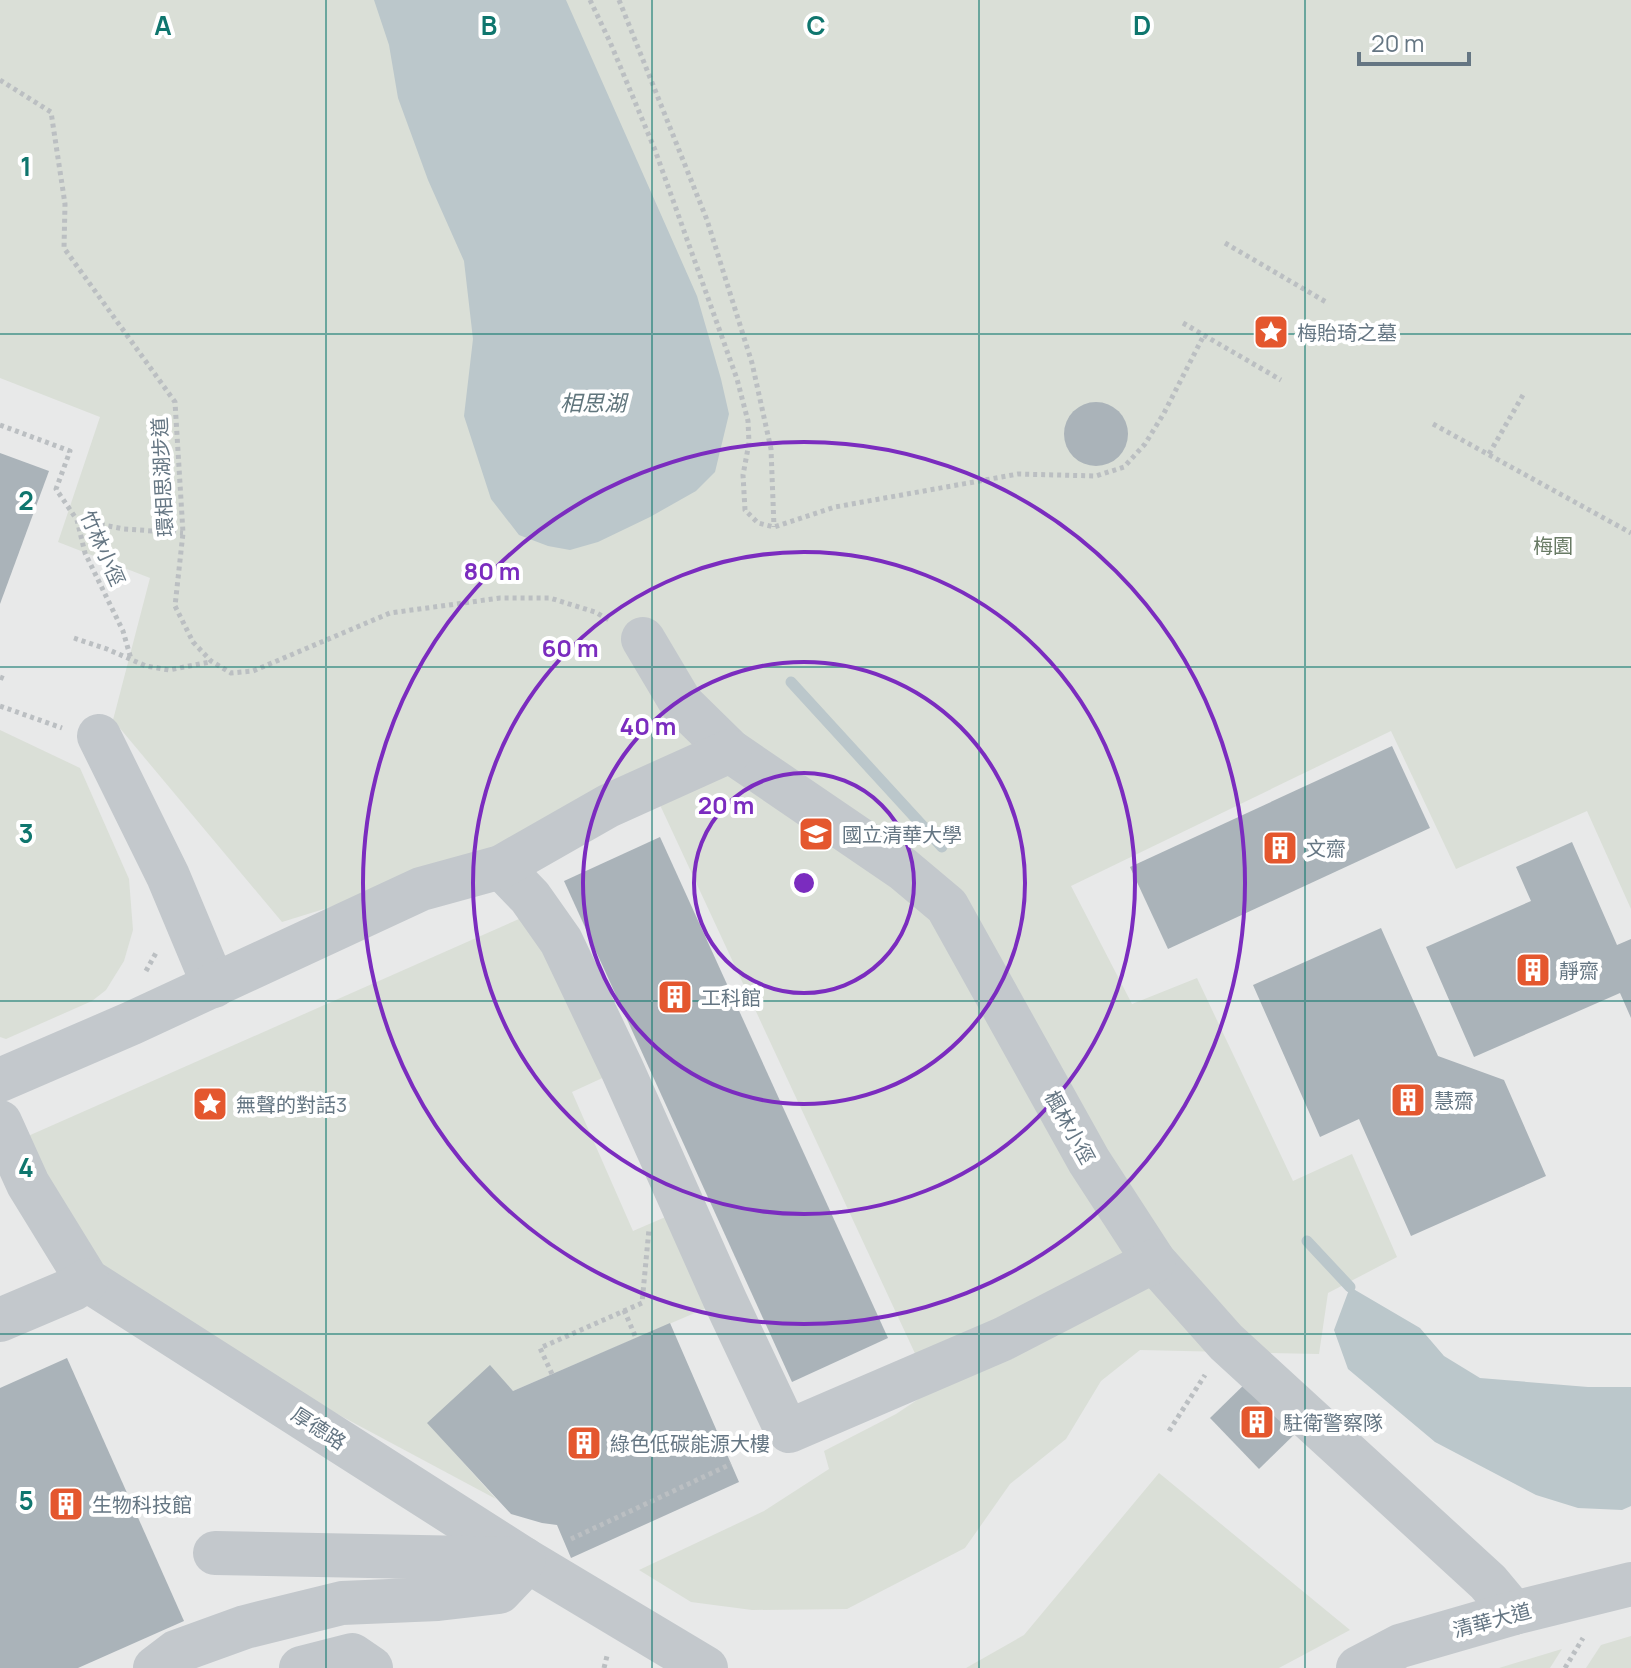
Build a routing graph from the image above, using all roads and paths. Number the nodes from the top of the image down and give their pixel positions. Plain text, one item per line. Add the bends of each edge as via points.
1 (590, 0) edge
2 (619, 0) edge
3 (0, 80) edge
4 (1225, 243) dead end
5 (1326, 302) dead end
6 (1183, 323) dead end
7 (1204, 335) junction
8 (1281, 380) dead end
9 (1523, 395) dead end
10 (1433, 424) dead end
11 (0, 425) edge
12 (1489, 454) junction
13 (77, 520) junction
14 (774, 527) junction
15 (183, 533) junction
16 (1631, 533) edge
17 (74, 638) dead end
18 (643, 639) joint
19 (131, 659) junction
20 (211, 661) junction
21 (0, 706) edge
22 (99, 736) joint
23 (730, 751) junction
24 (501, 867) junction
25 (214, 986) junction
26 (0, 1080) edge
27 (0, 1122) edge
28 (649, 1224) dead end
29 (1154, 1261) junction
30 (87, 1280) junction
31 (624, 1310) junction
32 (0, 1320) edge
33 (636, 1338) dead end
34 (1226, 1342) junction
35 (552, 1374) dead end
36 (1169, 1431) dead end
37 (731, 1464) dead end
38 (564, 1542) dead end
39 (215, 1553) dead end
40 (524, 1559) junction
41 (1631, 1584) edge
42 (1514, 1613) junction
43 (1588, 1631) dead end
44 (155, 1668) edge
45 (301, 1668) edge
46 (371, 1668) edge
47 (706, 1668) edge
48 (1358, 1668) edge
49 (1565, 1668) edge

1 - 14 path via 655,150 737,379 748,421 745,510 758,523
2 - 14 path via 707,220 752,363 771,449
3 - 15 path, 環相思湖步道 via 51,112 65,204 64,248 175,402
4 - 5 path
6 - 7 path
7 - 8 path
7 - 14 path via 1164,413 1124,467 1096,476 1018,474 835,507
9 - 12 path
10 - 12 path
11 - 13 path, 竹林小徑 via 70,451 56,489
12 - 16 path
13 - 15 path
13 - 19 path, 竹林小徑 via 85,553
15 - 20 path, 環相思湖步道 via 175,606 193,642
17 - 19 path
18 - 20 path via 595,612 550,598 500,598 390,613 253,671 231,673
18 - 23 lane, 楓林小徑 via 681,703
19 - 20 path via 169,670
21 - 22 path
22 - 25 lane via 168,876
23 - 24 lane via 608,806
23 - 29 lane, 楓林小徑 via 903,869 947,906 1089,1161
24 - 25 lane via 421,889
24 - 29 lane via 561,941 789,1431 1003,1339
25 - 26 lane
27 - 30 lane, 厚德路 via 28,1184
28 - 31 path via 642,1303
29 - 34 lane, 楓林小徑
30 - 32 lane
30 - 40 lane, 厚德路 via 486,1514
31 - 33 path
31 - 35 path via 540,1348
34 - 36 path
34 - 42 lane, 楓林小徑 via 1488,1582
37 - 38 path
39 - 40 lane
40 - 44 lane via 499,1592 342,1603 245,1627 176,1652
40 - 47 lane, 厚德路
41 - 42 lane, 清華大道
42 - 48 lane, 清華大道 via 1400,1646
43 - 49 path
45 - 46 lane via 352,1655

